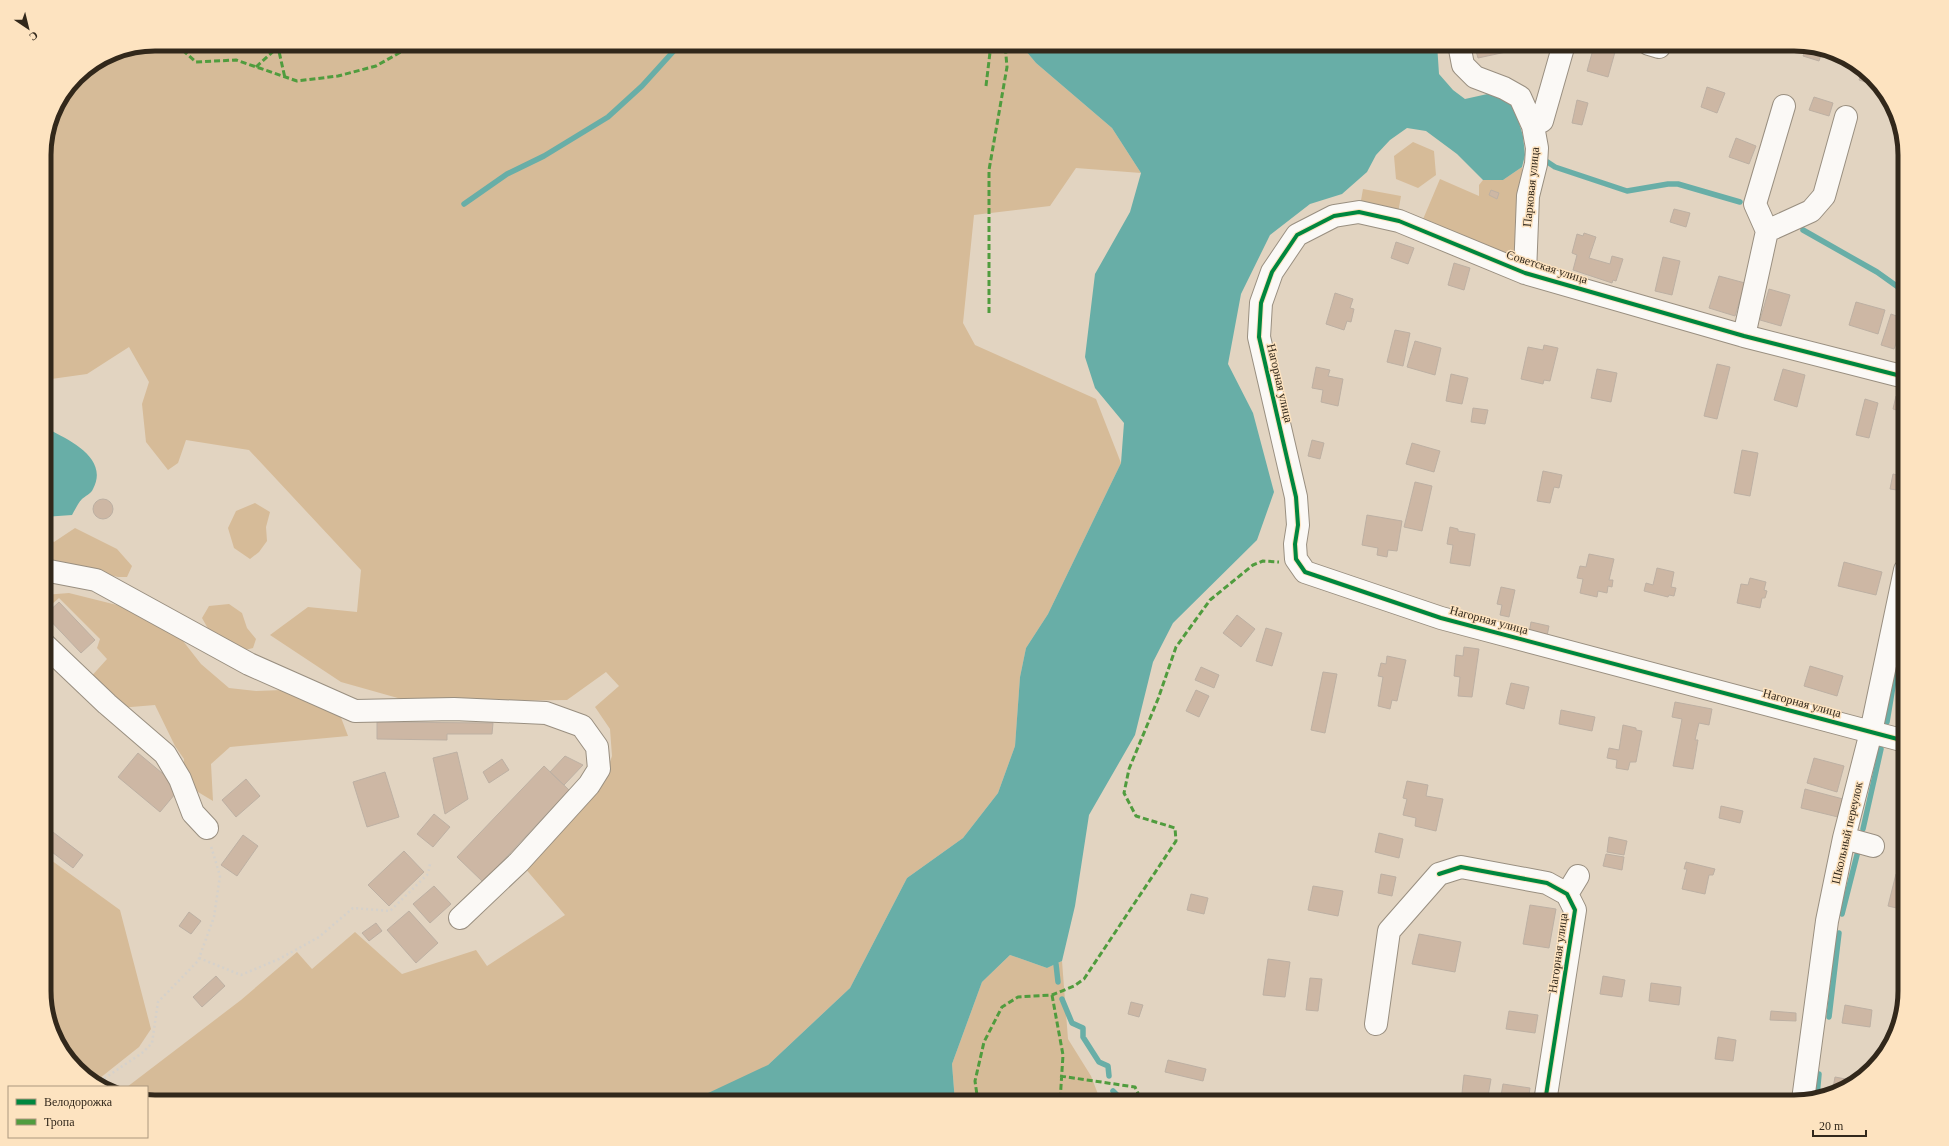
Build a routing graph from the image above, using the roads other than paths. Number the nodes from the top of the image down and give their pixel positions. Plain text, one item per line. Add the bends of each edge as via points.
1 (1460, 51) edge
2 (1562, 51) edge
3 (1784, 106) dead end
4 (1846, 117) dead end
5 (1533, 126) junction
6 (1767, 231) junction
7 (1525, 273) junction
8 (1744, 336) junction
9 (1259, 338) joint
10 (1898, 375) edge
11 (51, 571) edge
12 (1898, 619) edge
13 (51, 651) edge
14 (1871, 732) junction
15 (1898, 739) edge
16 (207, 828) road end
17 (1844, 838) junction
18 (1873, 846) dead end
19 (460, 918) dead end
20 (1376, 1024) dead end
21 (1804, 1094) edge
22 (1546, 1095) edge

1 - 5 street, Парковая улица via 1463,65 1475,77 1520,97
2 - 5 street via 1542,121
3 - 6 street via 1755,204
4 - 6 street via 1824,196 1811,211
5 - 7 street, Парковая улица via 1537,148 1528,196
6 - 8 street
7 - 8 street, Советская улица
7 - 9 street, Советская улица via 1399,220 1359,212 1334,216 1297,235 1272,272 1262,303
8 - 10 street, Советская улица
9 - 14 street, Нагорная улица via 1296,498 1296,559 1305,572 1441,618
11 - 19 street via 96,580 249,664 355,711 454,709 546,713 582,726 597,747 598,769 589,785 519,862
12 - 14 street, Школьный переулок
13 - 16 street via 165,754 180,779 193,813
14 - 15 street, Нагорная улица
14 - 17 street, Школьный переулок
17 - 18 street
17 - 21 street, Школьный переулок via 1827,921
20 - 22 street, Нагорная улица via 1389,931 1437,866 1461,867 1546,883 1572,885 1575,910

